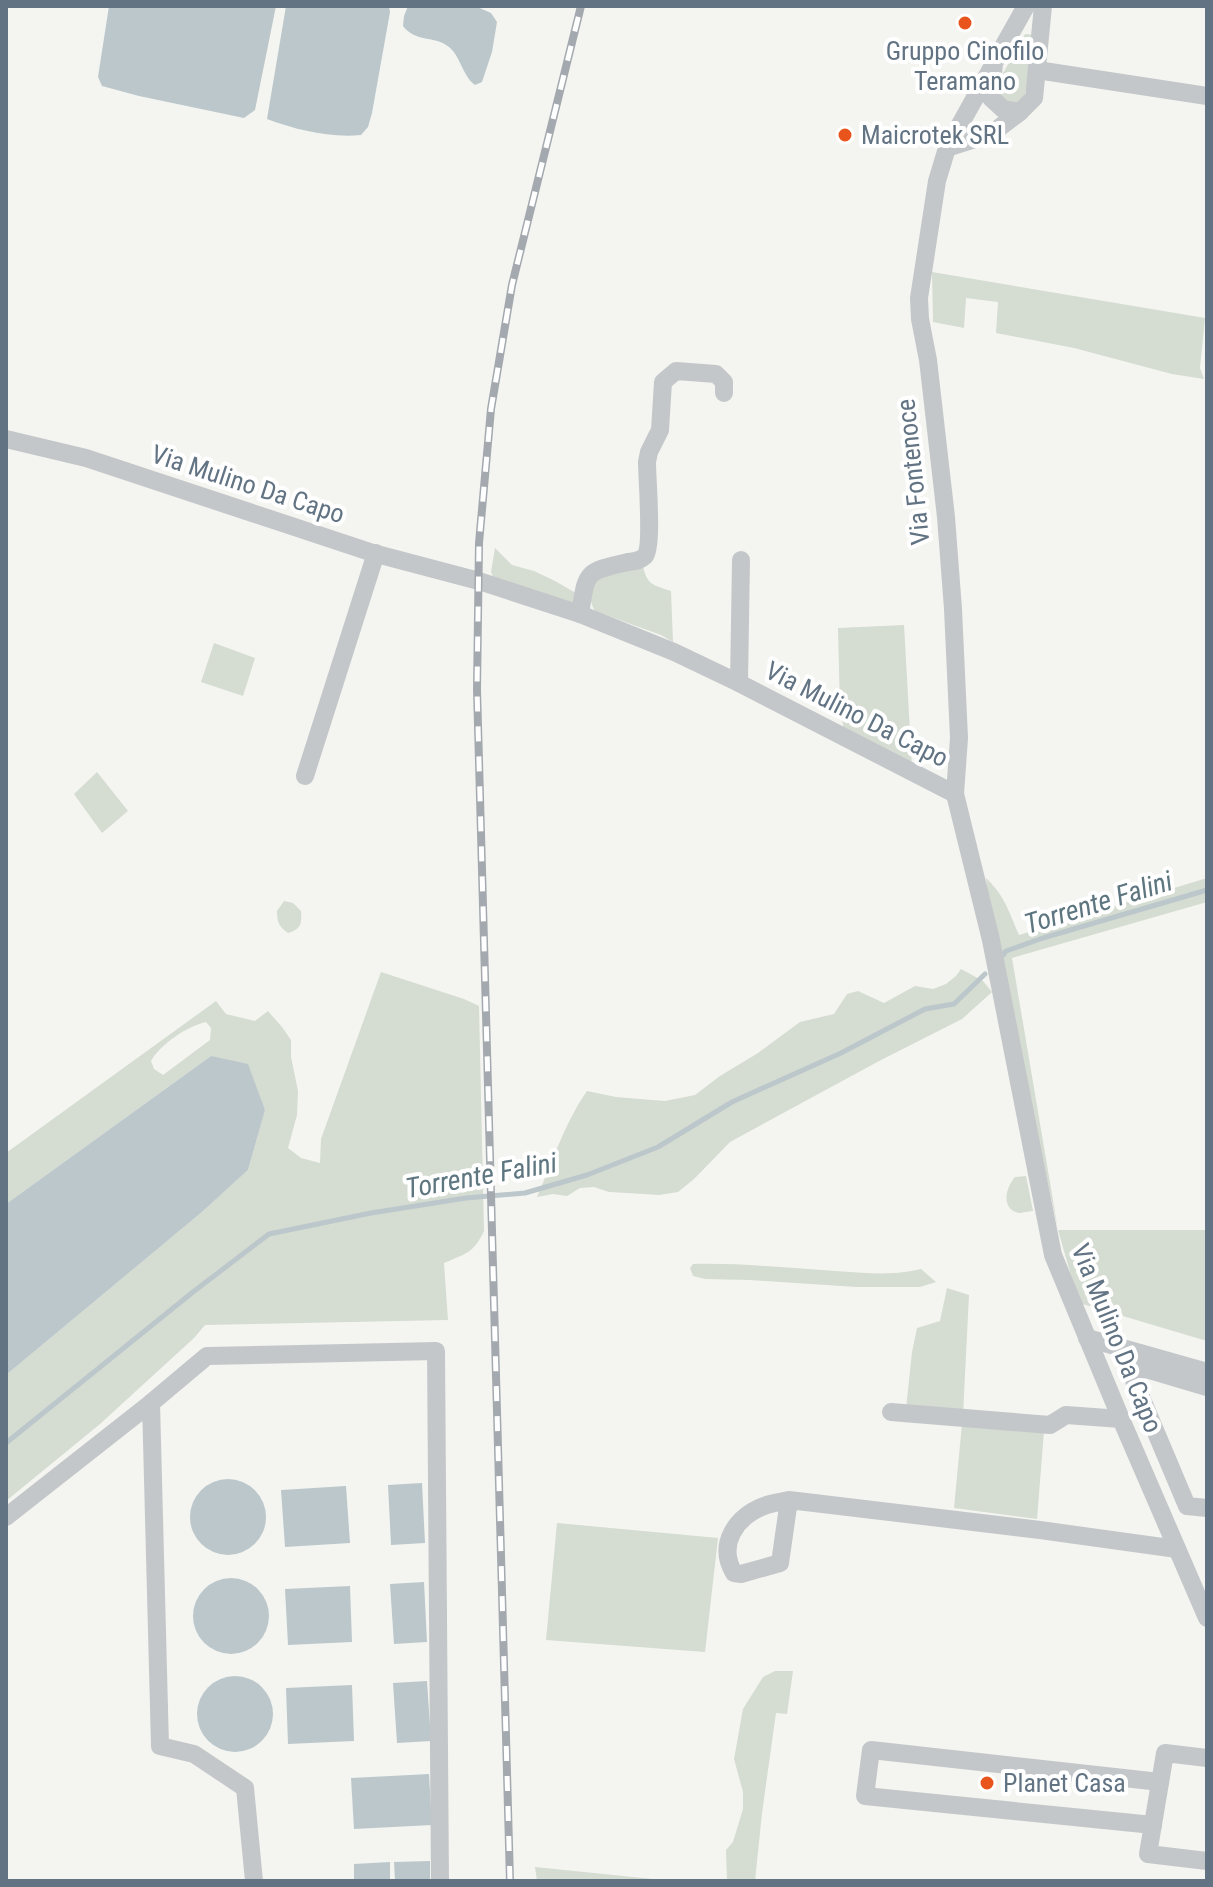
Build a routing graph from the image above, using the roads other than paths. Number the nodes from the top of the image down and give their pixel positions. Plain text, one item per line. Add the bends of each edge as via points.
1 (1026, 6) edge
2 (1043, 6) edge
3 (994, 63) junction
4 (1037, 70) junction
5 (1207, 96) edge
6 (1020, 112) junction
7 (947, 148) junction
8 (724, 393) dead end
9 (6, 439) edge
10 (376, 553) junction
11 (741, 560) dead end
12 (580, 614) junction
13 (739, 683) junction
14 (305, 776) dead end
15 (955, 794) junction
16 (1087, 1338) junction
17 (1113, 1345) junction
18 (1207, 1372) edge
19 (1133, 1378) junction
20 (1207, 1387) edge
21 (151, 1403) junction
22 (891, 1412) dead end
23 (1121, 1419) junction
24 (789, 1500) dead end
25 (1207, 1508) edge
26 (6, 1517) edge
27 (1177, 1549) junction
28 (1207, 1618) edge
29 (1207, 1758) edge
30 (1160, 1782) junction
31 (1153, 1825) junction
32 (1207, 1861) edge
33 (254, 1881) edge
34 (440, 1881) edge

1 - 3 street, Via Fontenoce
2 - 4 street
3 - 6 street via 991,98 1003,109
3 - 7 street, Via Fontenoce
4 - 5 street
4 - 6 street via 1034,98
6 - 7 street via 991,134
7 - 15 street, Via Fontenoce via 919,298 953,609 959,738
8 - 12 street via 724,382 716,374 676,371 663,382 660,430 647,462 646,554 597,569 588,577
9 - 10 street, Via Mulino Da Capo via 86,458
10 - 12 street, Via Mulino Da Capo
10 - 14 street
11 - 13 street
12 - 13 street, Via Mulino Da Capo
13 - 15 street, Via Mulino Da Capo
15 - 16 street, Via Mulino Da Capo via 991,940 1053,1255
16 - 17 street
16 - 23 street, Via Mulino Da Capo
17 - 18 street
17 - 19 street
19 - 20 street via 1143,1368
19 - 25 street via 1187,1506
21 - 26 street
21 - 33 street via 160,1746 194,1754 245,1788
21 - 34 street via 207,1356 436,1351
22 - 23 street via 1050,1425 1066,1415
23 - 27 street, Via Mulino Da Capo
24 - 27 street
27 - 28 street, Via Mulino Da Capo
29 - 30 street via 1165,1753
30 - 31 street
30 - 31 street via 871,1750 865,1796
31 - 32 street via 1148,1854

